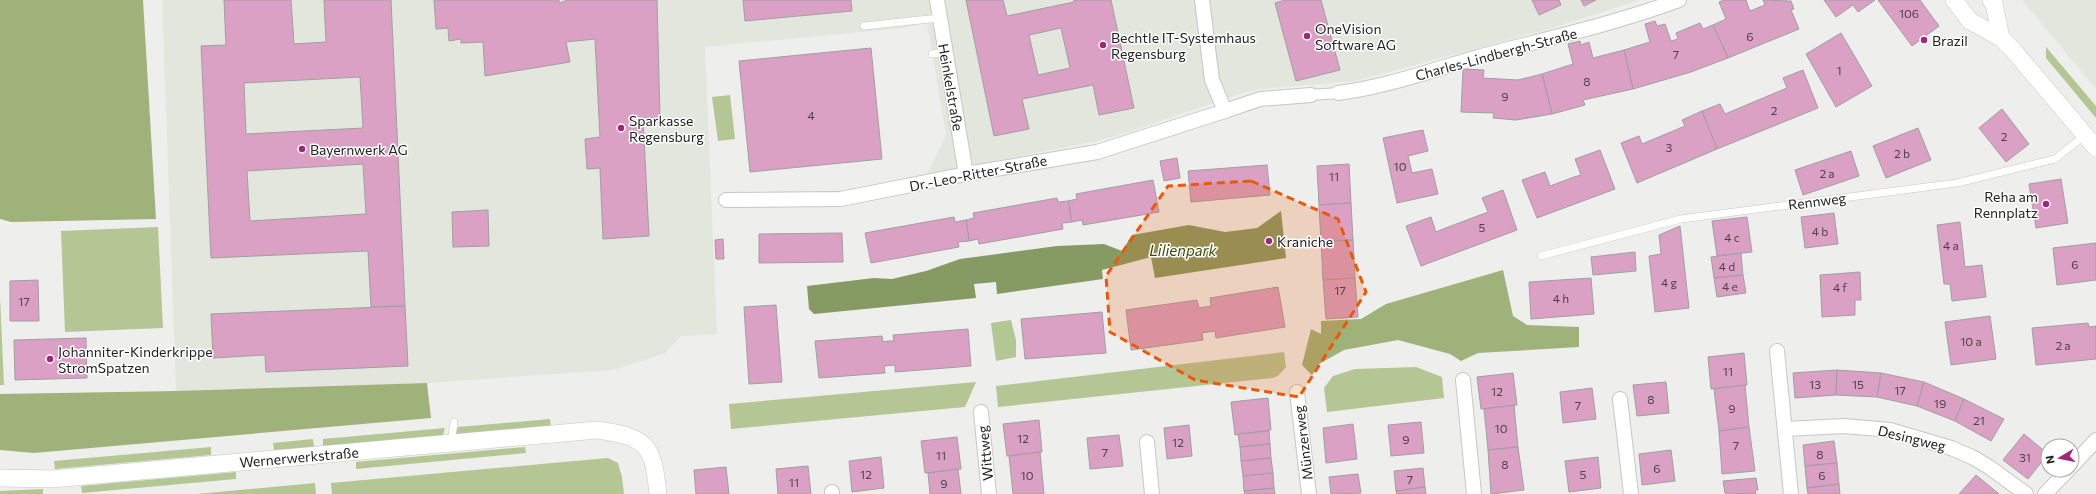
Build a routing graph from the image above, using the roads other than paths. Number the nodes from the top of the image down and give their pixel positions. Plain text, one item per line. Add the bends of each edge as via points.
1 (938, 0) edge
2 (1202, 0) edge
3 (1679, 0) edge
4 (1954, 0) edge
5 (1991, 0) edge
6 (939, 18) junction
7 (864, 26) dead end
8 (2000, 38) junction
9 (1338, 93) joint
10 (1311, 95) joint
11 (1225, 111) junction
12 (2085, 135) junction
13 (2096, 148) edge
14 (966, 174) junction
15 (726, 200) dead end
16 (1541, 256) dead end
17 (1777, 351) dead end
18 (1463, 380) dead end
19 (1297, 392) dead end
20 (1620, 399) dead end
21 (981, 412) dead end
22 (454, 422) dead end
23 (1785, 429) junction
24 (2096, 440) edge
25 (1147, 442) dead end
26 (451, 443) junction
27 (2080, 457) edge
28 (0, 478) edge
29 (2060, 478) edge
30 (658, 494) edge
31 (989, 494) edge
32 (1152, 494) edge
33 (1308, 494) edge
34 (1474, 494) edge
35 (1630, 494) edge
36 (1791, 494) edge
37 (2026, 494) edge
38 (2044, 494) edge

1 - 6 street, Heinkelstraße
2 - 11 street via 1212,80
3 - 9 street, Charles-Lindbergh-Straße via 1586,30 1362,90
4 - 8 street via 1970,21
5 - 8 street
6 - 7 lane
6 - 14 street, Heinkelstraße via 939,53
8 - 12 street
9 - 10 street, Charles-Lindbergh-Straße
10 - 11 street, Dr.-Leo-Ritter-Straße via 1260,99
11 - 14 street, Dr.-Leo-Ritter-Straße via 1097,152
12 - 13 street
12 - 16 lane, Rennweg via 2056,159 1957,183 1681,218
14 - 15 street, Dr.-Leo-Ritter-Straße via 840,199
17 - 23 street
18 - 34 street
19 - 33 street, Münzerweg
20 - 35 street
21 - 31 street, Wittweg
22 - 26 lane
23 - 36 street
23 - 37 street, Desingweg via 1844,426 1890,430 1972,457
24 - 27 street
25 - 32 street
26 - 28 street, Wernerwerkstraße via 59,478
26 - 30 street, Wernerwerkstraße via 597,430 623,434 637,439 649,451 655,466
29 - 38 street

